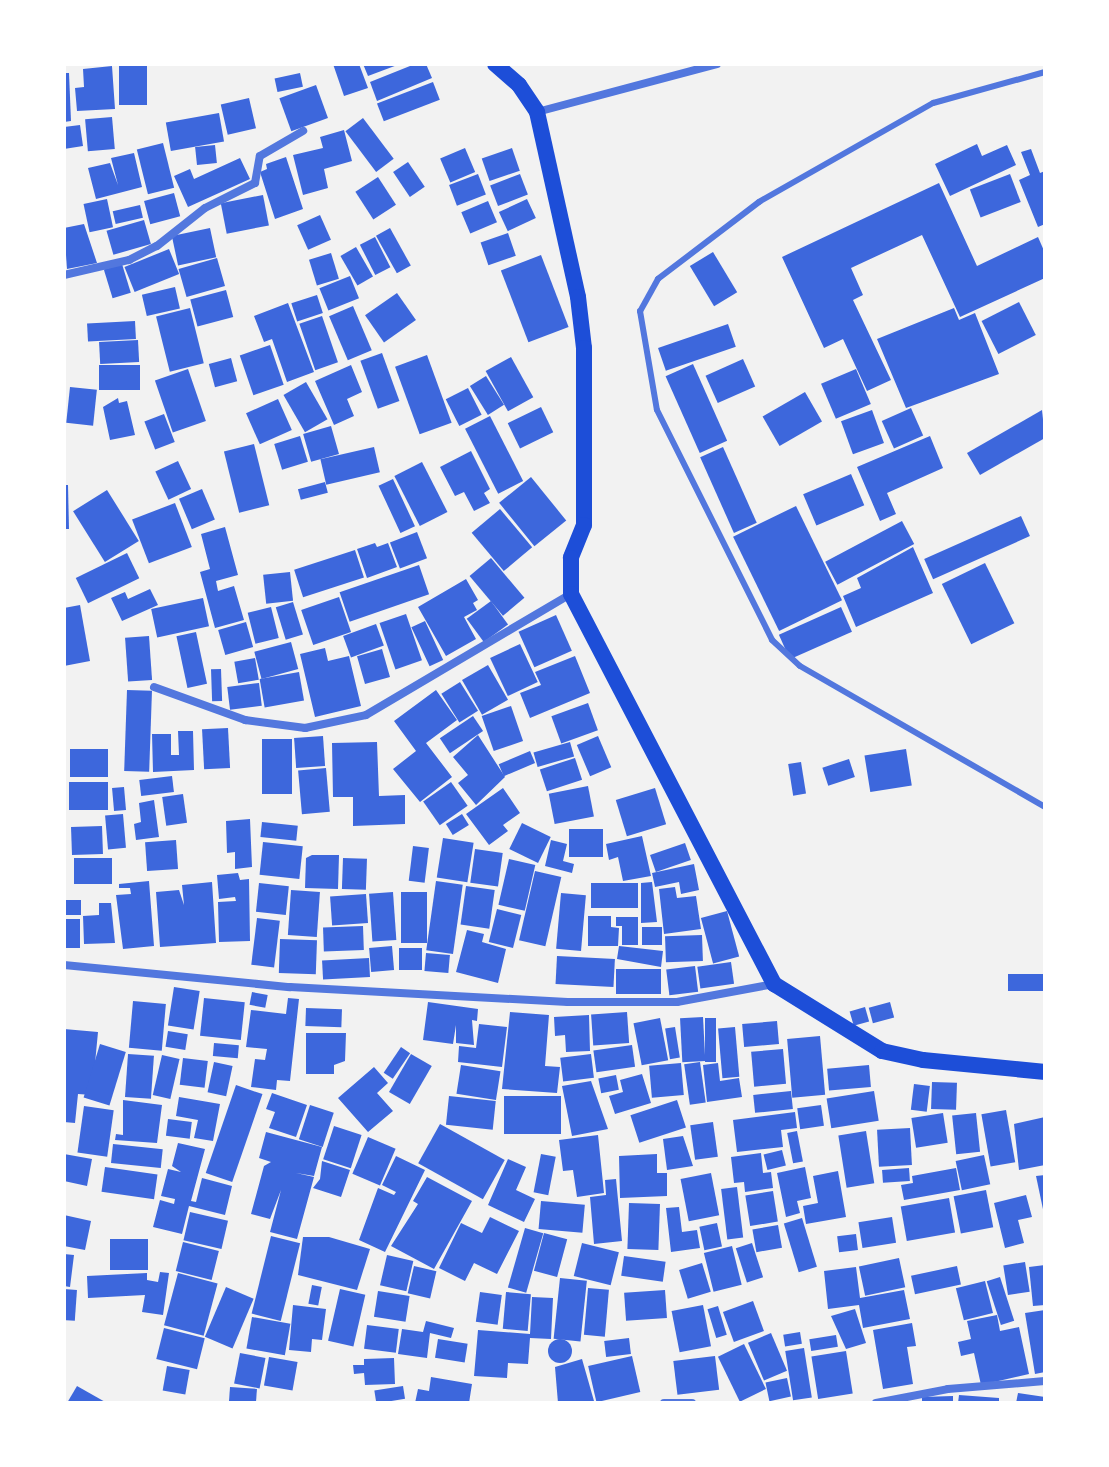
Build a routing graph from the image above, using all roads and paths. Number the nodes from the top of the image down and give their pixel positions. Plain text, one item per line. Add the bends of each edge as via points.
1 (495, 64) edge
2 (717, 64) edge
3 (1045, 72) edge
4 (537, 112) junction
5 (303, 131) dead end
6 (64, 275) edge
7 (571, 594) junction
8 (154, 687) dead end
9 (1045, 807) edge
10 (64, 965) edge
11 (774, 984) junction
12 (1045, 1072) edge
13 (1045, 1381) edge
14 (664, 1403) edge
15 (692, 1403) edge
16 (876, 1403) edge

1 - 4 main road via 519,85
2 - 4 street
3 - 9 lane via 933,103 759,202 658,279 640,311 657,410 772,640 800,666
4 - 7 main road via 578,297 584,348 584,525 571,558
5 - 6 street via 260,156 255,183 205,208 157,246 129,260
7 - 8 street via 366,715 305,728 245,720
7 - 11 main road
10 - 11 street via 290,987 595,1003 677,1002
11 - 12 main road via 882,1051
13 - 16 street via 948,1389
14 - 15 street

